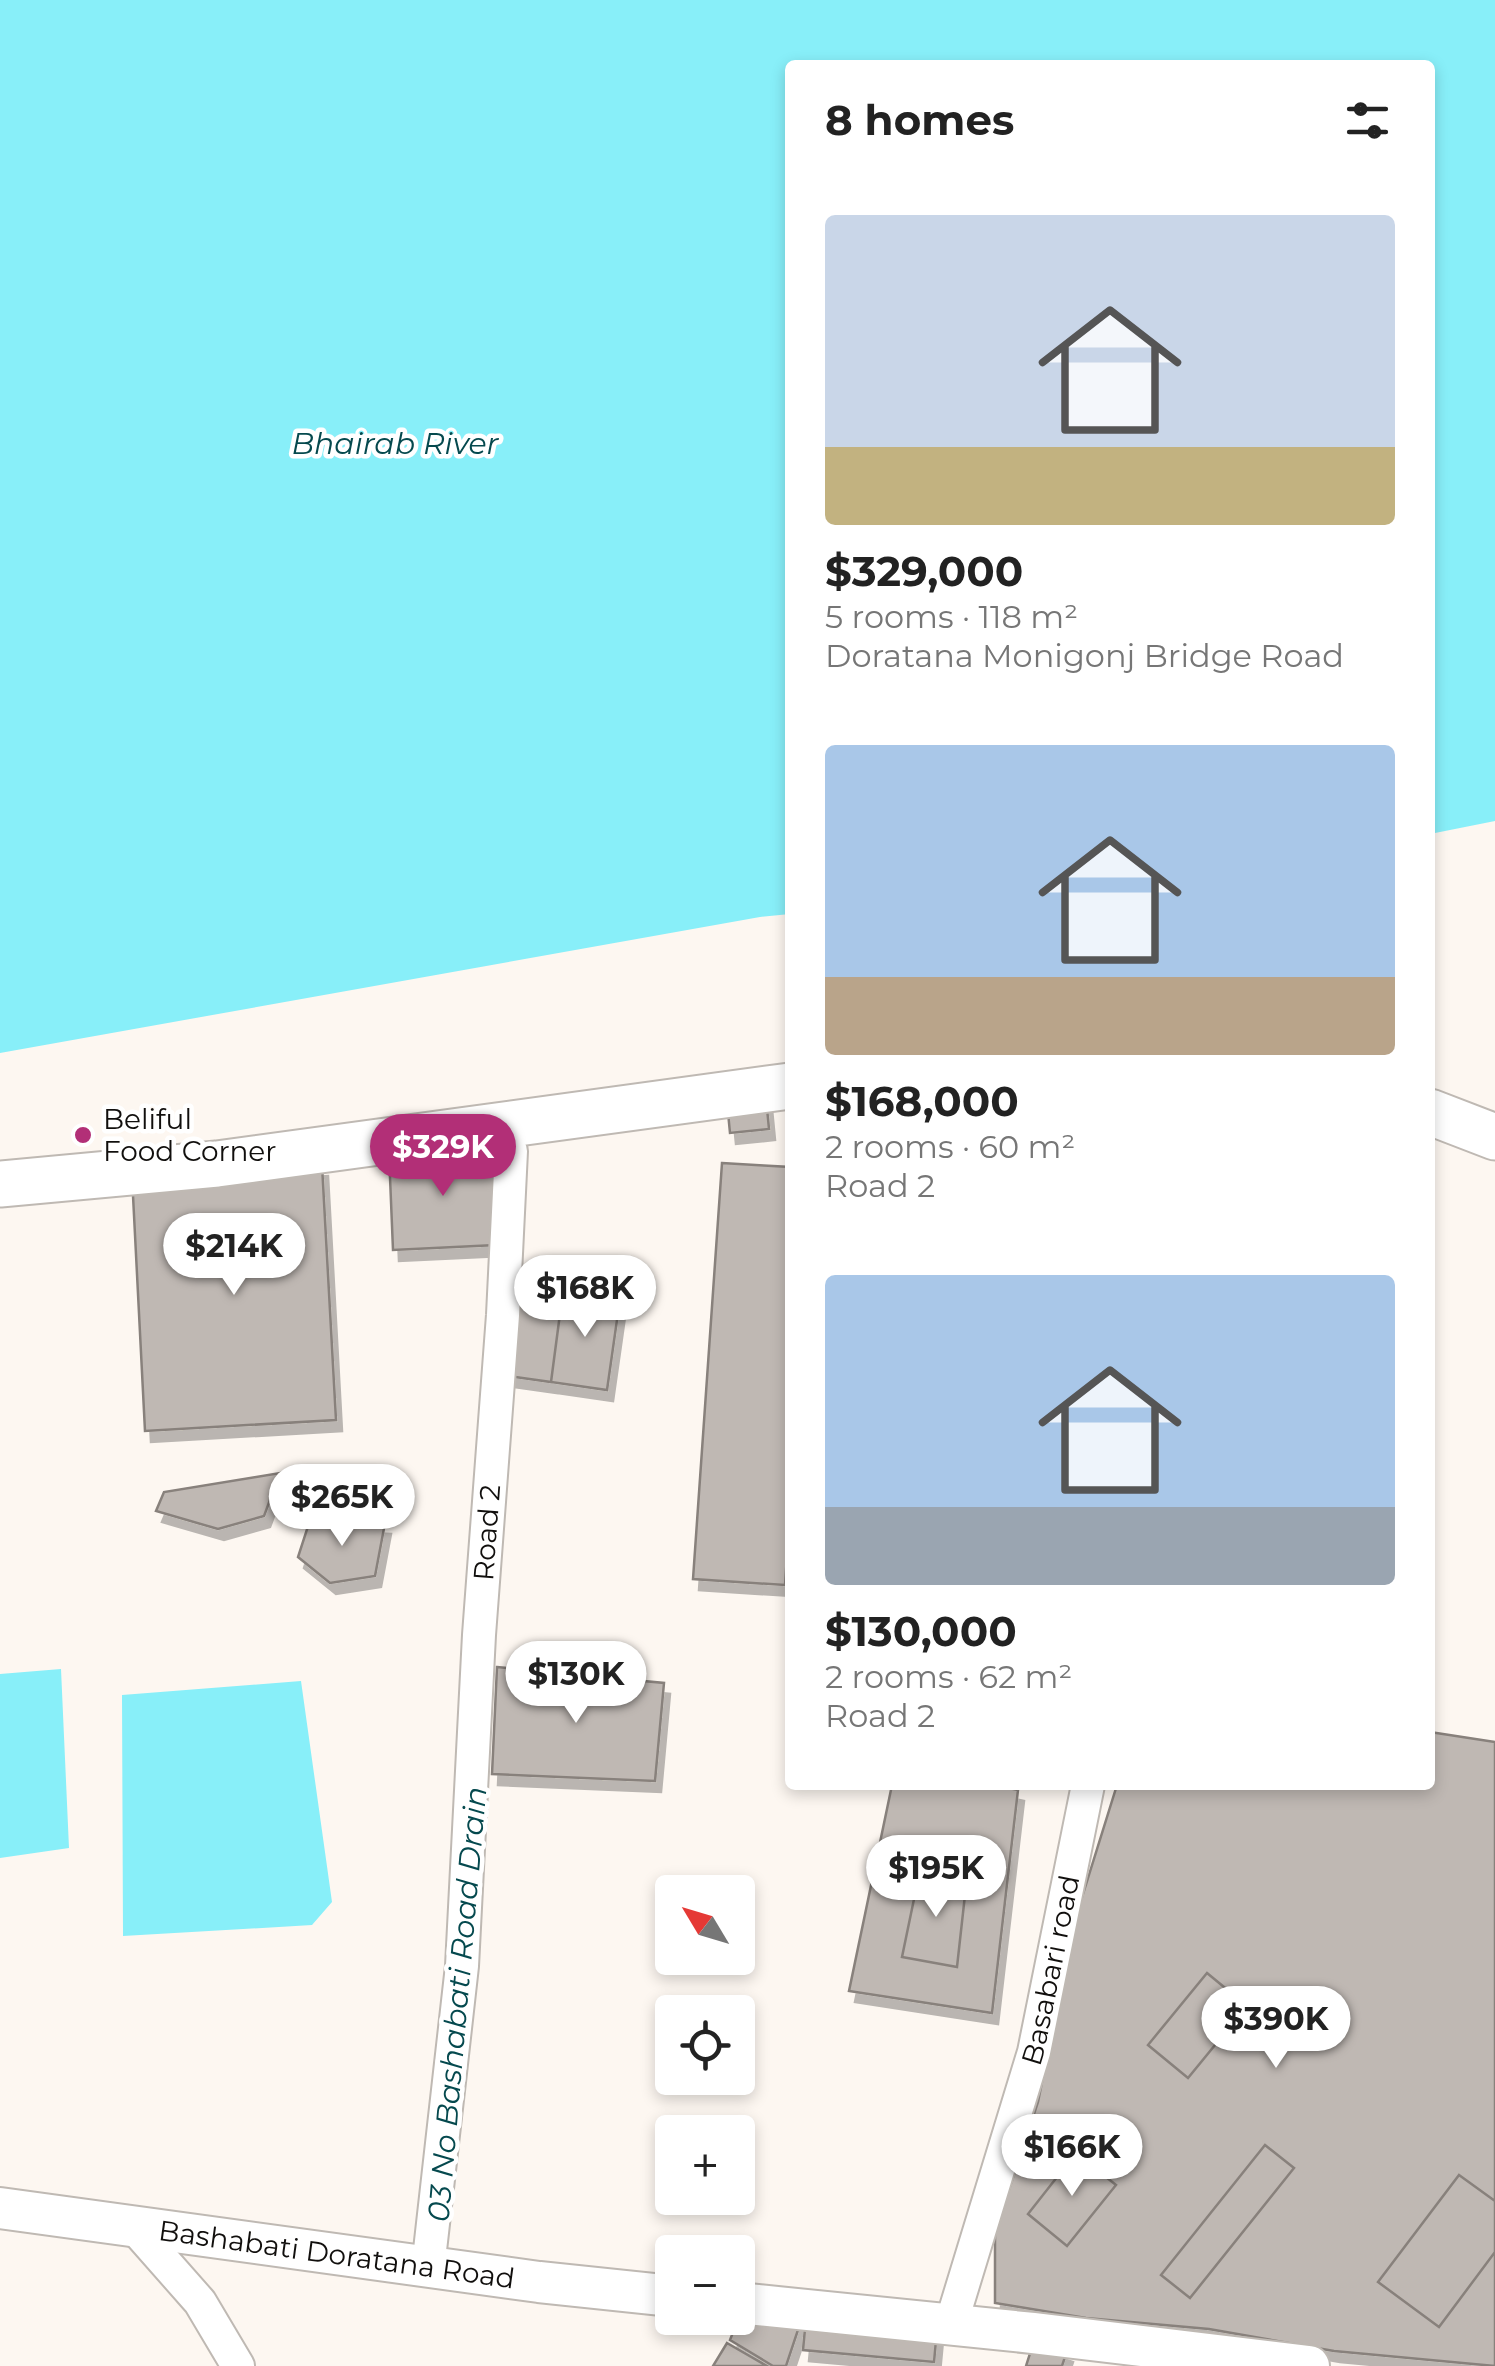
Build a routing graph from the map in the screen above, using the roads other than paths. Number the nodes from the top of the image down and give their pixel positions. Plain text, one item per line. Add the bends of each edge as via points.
1 (785, 1087) edge
2 (1435, 1114) edge
3 (460, 1131) junction
4 (1495, 1137) edge
5 (0, 1184) edge
6 (1087, 1790) edge
7 (0, 2208) edge
8 (133, 2226) junction
9 (428, 2268) junction
10 (655, 2294) edge
11 (755, 2305) edge
12 (950, 2324) junction
13 (238, 2366) edge
14 (1309, 2366) edge

1 - 3 main road
2 - 4 main road
3 - 5 main road via 218,1164
3 - 9 street, Road 2 via 511,1150 462,1966
6 - 12 street, Basabari road via 1034,2052
7 - 8 street, Bashabati Doratana Road
8 - 9 street, Bashabati Doratana Road
8 - 13 street via 200,2302
9 - 10 street, Bashabati Doratana Road
11 - 12 street
12 - 14 street

